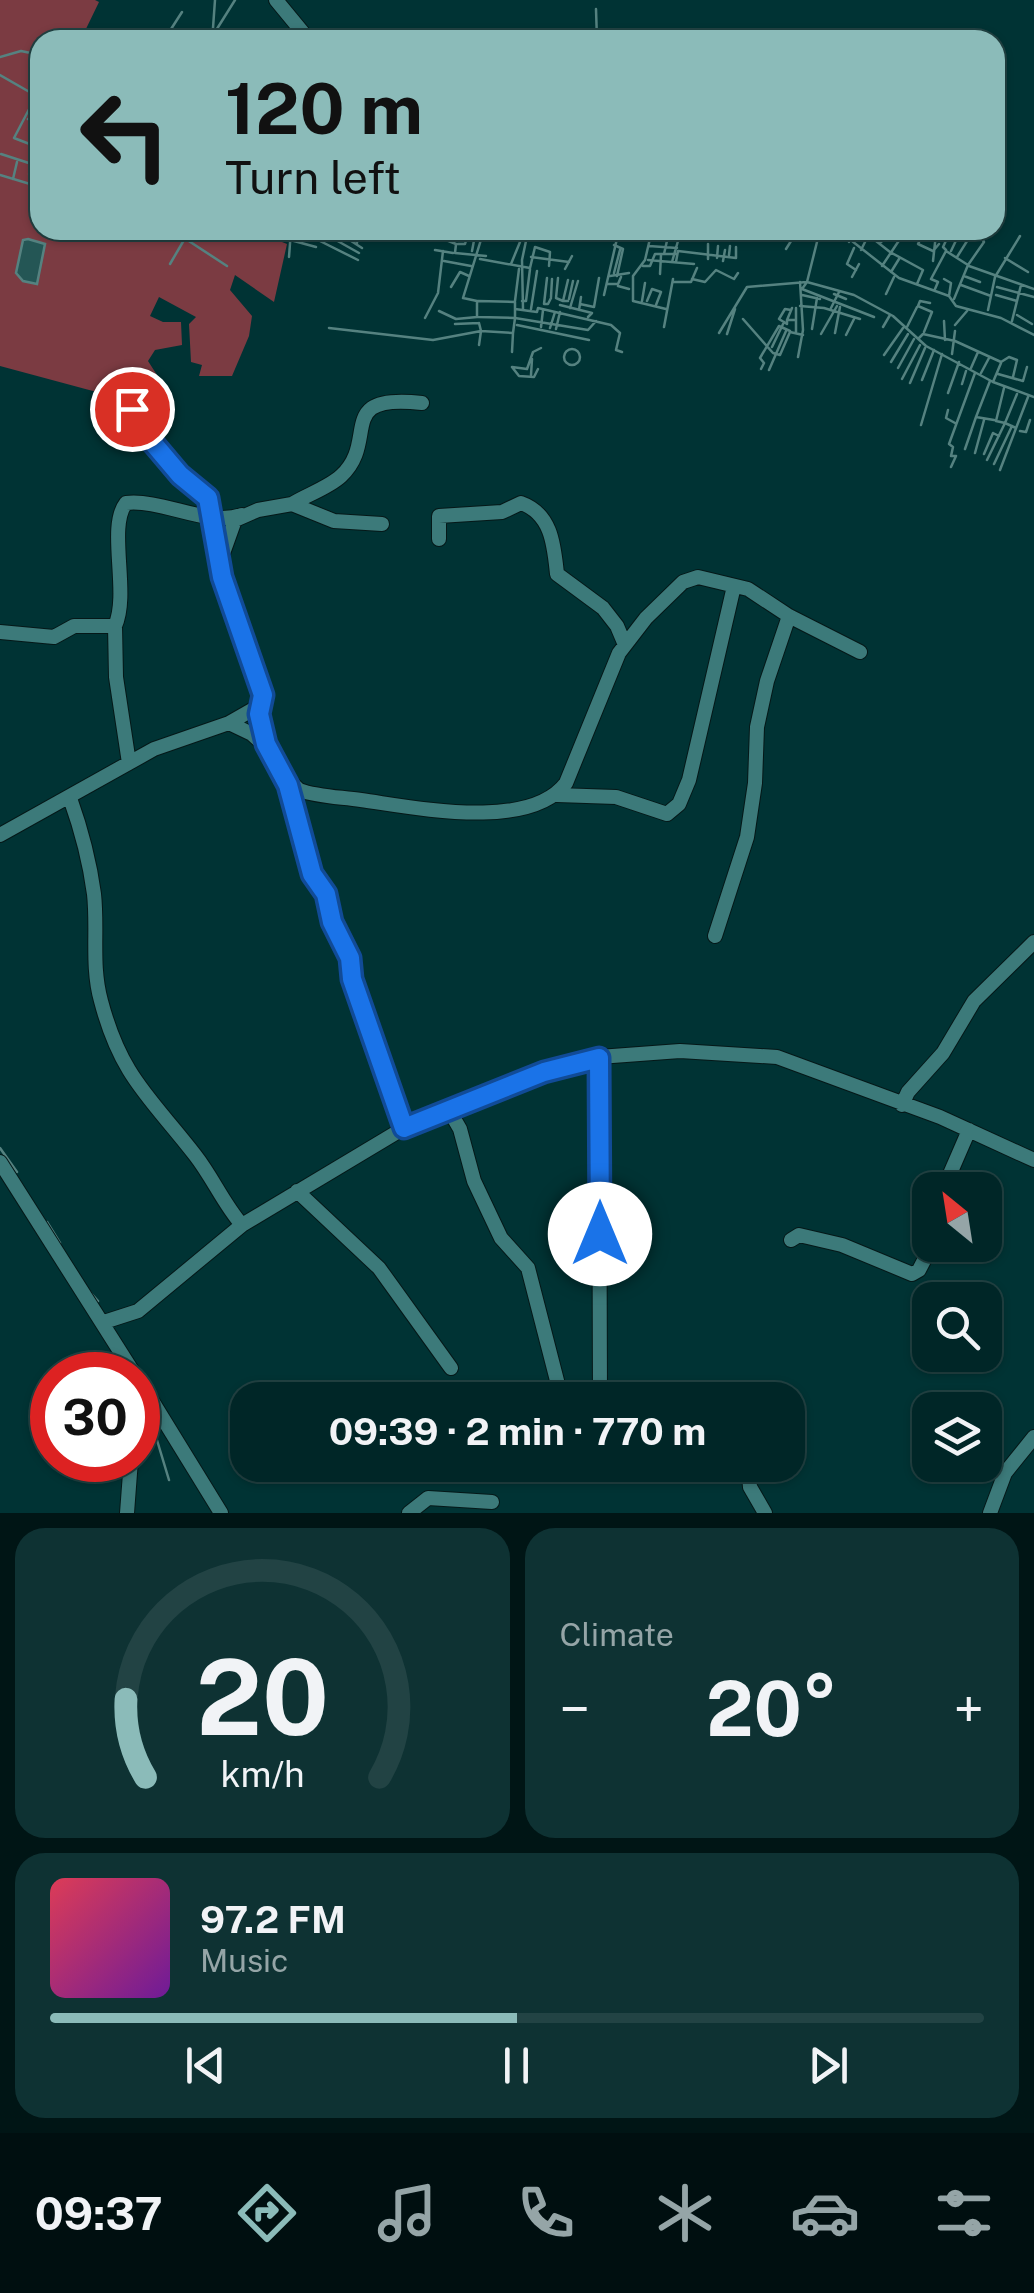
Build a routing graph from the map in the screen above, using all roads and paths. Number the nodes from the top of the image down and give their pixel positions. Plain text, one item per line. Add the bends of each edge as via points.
1 (276, 0) edge
2 (302, 30) edge
3 (422, 403) dead end
4 (132, 409) dead end
5 (292, 504) junction
6 (212, 516) junction
7 (242, 516) junction
8 (382, 524) dead end
9 (438, 540) dead end
10 (222, 559) junction
11 (734, 586) junction
12 (789, 616) junction
13 (641, 625) junction
14 (115, 626) junction
15 (617, 626) junction
16 (0, 632) edge
17 (625, 644) junction
18 (860, 652) dead end
19 (263, 695) junction
20 (229, 722) junction
21 (272, 752) junction
22 (129, 763) junction
23 (557, 795) junction
24 (70, 798) junction
25 (0, 835) edge
26 (715, 936) dead end
27 (1034, 942) edge
28 (599, 1058) junction
29 (902, 1105) junction
30 (449, 1110) junction
31 (404, 1128) junction
32 (969, 1130) junction
33 (1034, 1160) edge
34 (0, 1162) edge
35 (951, 1172) edge
36 (297, 1190) junction
37 (242, 1225) junction
38 (791, 1240) dead end
39 (923, 1262) edge
40 (88, 1298) junction
41 (126, 1318) junction
42 (104, 1322) junction
43 (122, 1352) edge
44 (451, 1368) dead end
45 (557, 1382) edge
46 (600, 1382) edge
47 (160, 1415) edge
48 (1034, 1437) edge
49 (129, 1482) edge
50 (749, 1482) edge
51 (492, 1502) dead end
52 (127, 1513) edge
53 (222, 1513) edge
54 (409, 1513) edge
55 (765, 1513) edge
56 (990, 1513) edge

1 - 2 street
3 - 5 street via 395,400 371,408 342,476
4 - 6 street via 180,475 208,498
5 - 7 street
5 - 8 street via 334,521
6 - 7 street
6 - 10 street
6 - 14 street via 149,503 122,507
7 - 10 street
9 - 15 street via 439,516 531,507 547,525 557,574
10 - 19 street via 222,577
11 - 12 street
11 - 13 street via 698,577 682,582
11 - 23 street via 680,804 667,814 616,797
12 - 18 street
12 - 26 street via 757,727 747,837
13 - 15 street
13 - 17 street
14 - 16 street via 74,626 54,636
14 - 22 street
15 - 17 street
17 - 23 street
19 - 20 street via 257,708
19 - 21 street via 259,714
20 - 21 street
20 - 22 street
21 - 23 street via 292,783 309,794 480,813
21 - 31 street via 312,874 350,958
22 - 24 street
24 - 25 street
24 - 37 street via 94,894 92,950 100,998 116,1046 132,1079
27 - 29 street via 974,1001
28 - 29 street via 680,1051 772,1056
28 - 30 street
28 - 46 street
29 - 32 street
30 - 31 street
30 - 45 street via 501,1238 528,1268
31 - 36 street
32 - 33 street
32 - 35 street
34 - 40 street
36 - 37 street
36 - 44 street via 378,1268
37 - 41 street
38 - 39 street via 799,1235 842,1245 912,1274
40 - 41 street via 107,1315
40 - 42 street
41 - 42 street
42 - 43 street
47 - 53 street
48 - 56 street via 1005,1473
49 - 52 street
50 - 55 street
51 - 54 street via 428,1498

